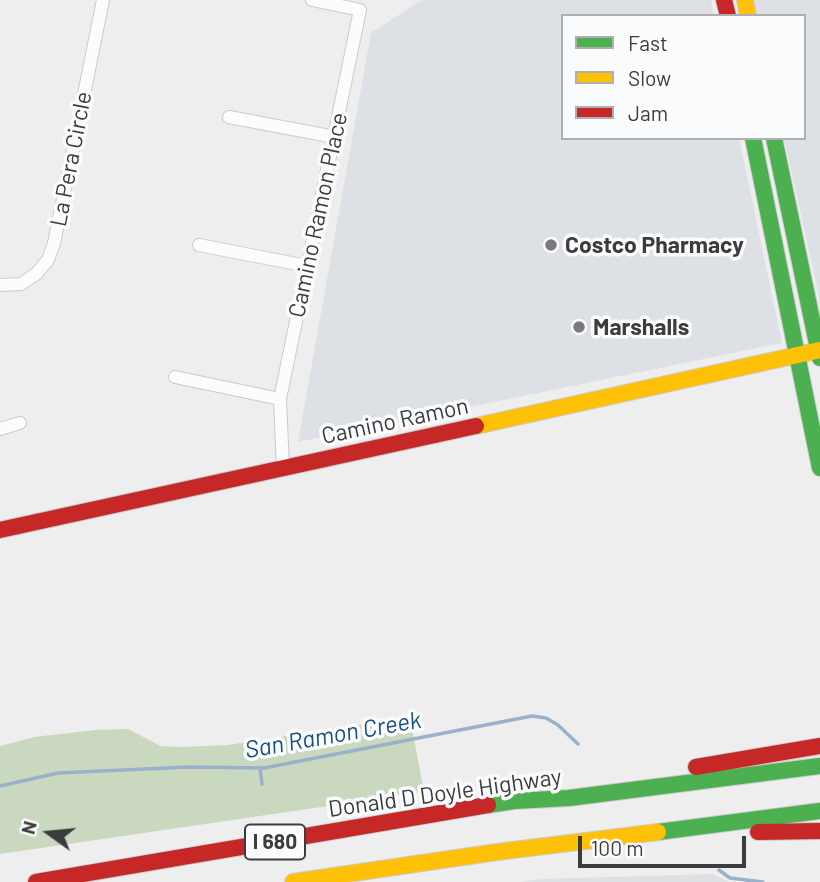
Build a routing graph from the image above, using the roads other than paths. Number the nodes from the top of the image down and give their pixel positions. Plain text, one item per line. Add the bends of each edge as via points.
1 (103, 0) edge
2 (312, 0) edge
3 (332, 2) edge
4 (229, 117) dead end
5 (335, 137) junction
6 (753, 140) edge
7 (774, 140) edge
8 (199, 245) dead end
9 (307, 266) junction
10 (0, 285) edge
11 (820, 353) edge
12 (799, 355) junction
13 (175, 377) dead end
14 (280, 399) junction
15 (20, 423) dead end
16 (0, 429) edge
17 (820, 468) edge
18 (283, 469) junction
19 (0, 530) edge
20 (820, 746) edge
21 (820, 766) edge
22 (514, 801) junction
23 (820, 811) edge
24 (717, 826) junction
25 (820, 831) edge
26 (36, 882) edge
27 (293, 882) edge

1 - 10 street, La Pera Circle via 48,260 21,284
2 - 3 street, Camino Ramon Place
3 - 5 street, Camino Ramon Place via 360,10
4 - 5 street
5 - 9 street, Camino Ramon Place
6 - 12 main road
7 - 11 main road
8 - 9 street
9 - 14 street, Camino Ramon Place
11 - 12 main road, Camino Ramon
12 - 17 main road
12 - 18 main road, Camino Ramon
13 - 14 street
14 - 18 street, Camino Ramon Place
15 - 16 street
18 - 19 main road, Camino Ramon
20 - 22 main road via 548,789
21 - 22 main road, Donald D Doyle Highway / I 680
22 - 26 main road, Donald D Doyle Highway / I 680
23 - 24 main road, I 680
24 - 25 main road via 765,833
24 - 27 main road, I 680

